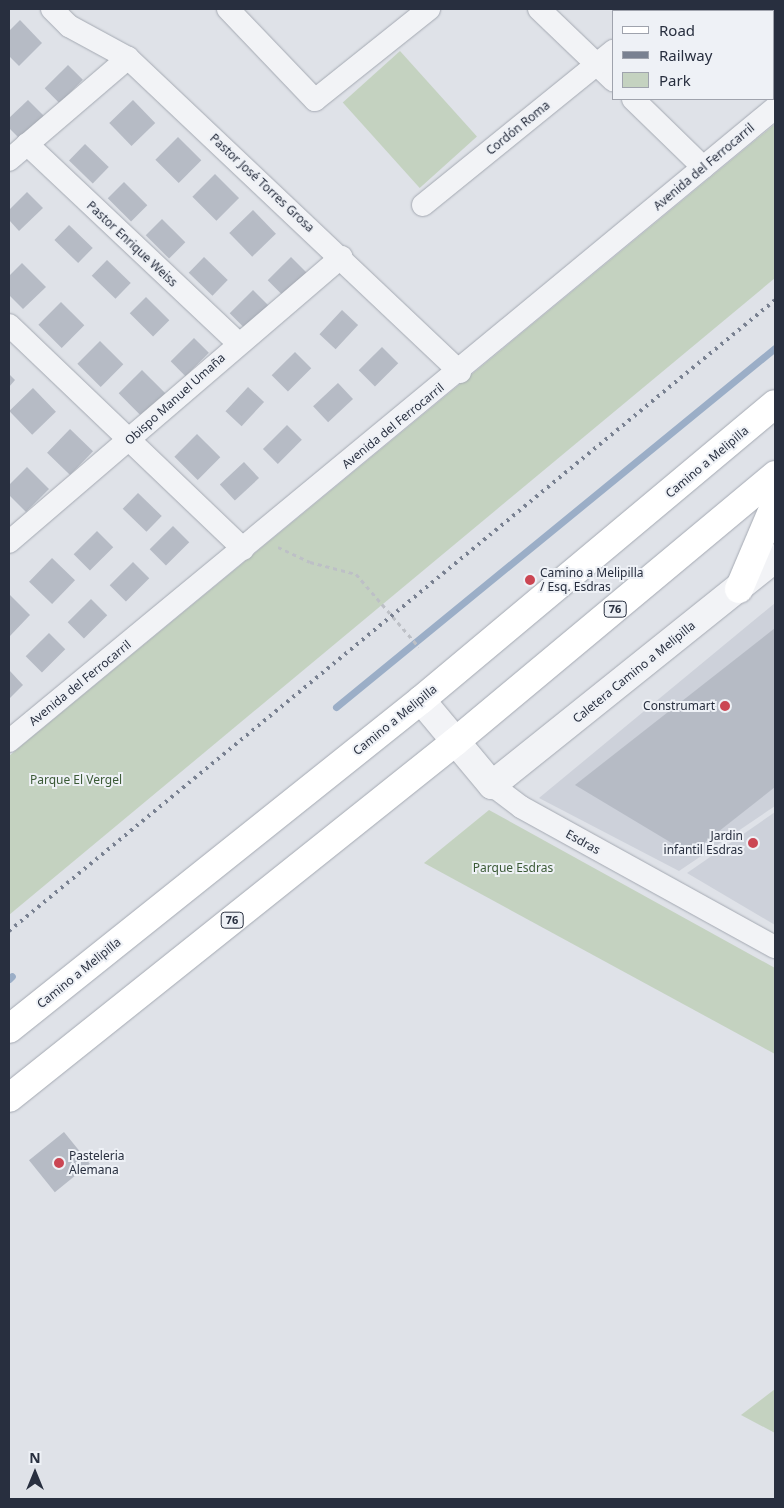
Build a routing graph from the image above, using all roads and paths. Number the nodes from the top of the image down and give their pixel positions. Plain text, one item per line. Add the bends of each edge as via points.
1 (52, 9) edge
2 (228, 9) edge
3 (429, 9) edge
4 (539, 9) edge
5 (128, 58) junction
6 (605, 58) edge
7 (612, 77) edge
8 (634, 100) edge
9 (775, 108) edge
10 (27, 144) junction
11 (9, 160) edge
12 (703, 166) junction
13 (423, 205) dead end
14 (341, 257) junction
15 (9, 325) edge
16 (238, 343) junction
17 (460, 372) junction
18 (775, 404) edge
19 (129, 441) junction
20 (775, 475) edge
21 (775, 504) edge
22 (12, 532) edge
23 (250, 543) junction
24 (775, 558) edge
25 (738, 589) junction
26 (419, 647) dead end
27 (421, 700) junction
28 (9, 741) edge
29 (455, 742) junction
30 (492, 785) junction
31 (775, 947) edge
32 (9, 1029) edge
33 (9, 1098) edge

1 - 5 street, Pastor José Torres Grosa via 69,26
2 - 3 street via 315,100
4 - 6 street
5 - 10 street
5 - 14 street, Pastor José Torres Grosa
6 - 7 street
6 - 13 street, Cordón Roma
8 - 12 street
9 - 12 street, Avenida del Ferrocarril
10 - 11 street
10 - 16 street, Pastor Enrique Weiss
12 - 17 street, Avenida del Ferrocarril
14 - 16 street, Obispo Manuel Umaña
14 - 17 street, Pastor José Torres Grosa
15 - 19 street
16 - 19 street, Obispo Manuel Umaña
17 - 23 street, Avenida del Ferrocarril
18 - 27 main road, Camino a Melipilla
19 - 22 street, Obispo Manuel Umaña
19 - 23 street
20 - 29 main road, 76
21 - 25 main road
23 - 26 path via 356,574
23 - 28 street, Avenida del Ferrocarril
24 - 25 street, Caletera Camino a Melipilla
25 - 30 street, Caletera Camino a Melipilla
27 - 29 street, Esdras
27 - 32 main road, Camino a Melipilla
29 - 30 street, Esdras
29 - 33 main road, 76
30 - 31 street, Esdras via 521,808

